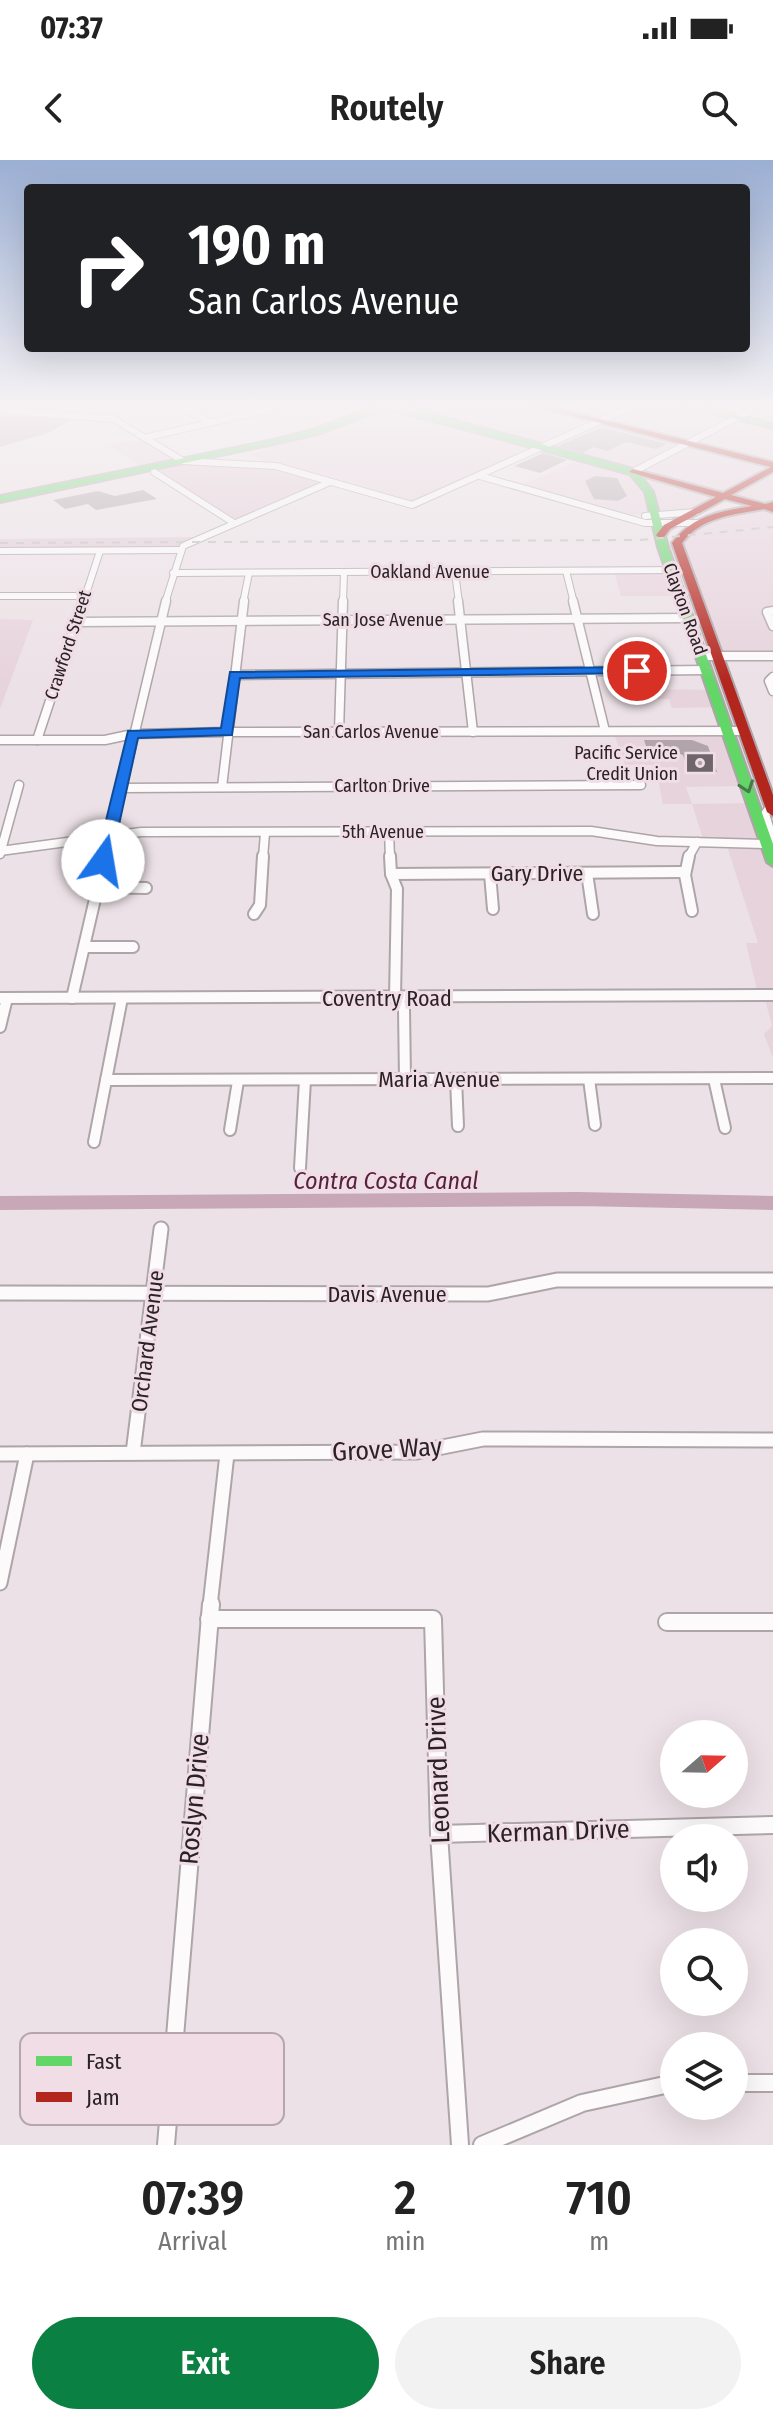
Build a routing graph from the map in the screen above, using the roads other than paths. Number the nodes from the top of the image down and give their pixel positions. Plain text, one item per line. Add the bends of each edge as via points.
1 (27, 497) edge
2 (193, 497) edge
3 (296, 497) edge
4 (382, 497) edge
5 (432, 497) edge
6 (554, 497) edge
7 (650, 497) edge
8 (717, 497) edge
9 (722, 498) junction
10 (0, 502) edge
11 (770, 508) edge
12 (697, 517) junction
13 (234, 523) junction
14 (661, 525) junction
15 (181, 550) junction
16 (0, 551) edge
17 (100, 551) junction
18 (679, 570) junction
19 (566, 571) junction
20 (344, 572) junction
21 (455, 572) junction
22 (173, 573) junction
23 (249, 573) junction
24 (0, 596) edge
25 (83, 596) junction
26 (773, 611) edge
27 (689, 618) junction
28 (460, 619) junction
29 (577, 619) junction
30 (240, 620) junction
31 (342, 620) junction
32 (160, 621) junction
33 (77, 622) junction
34 (773, 626) edge
35 (773, 656) edge
36 (709, 661) junction
37 (590, 671) junction
38 (466, 672) junction
39 (341, 673) junction
40 (235, 675) junction
41 (773, 677) edge
42 (773, 691) edge
43 (605, 731) junction
44 (735, 731) junction
45 (227, 732) junction
46 (339, 732) junction
47 (473, 732) junction
48 (133, 734) junction
49 (0, 740) edge
50 (37, 740) junction
51 (19, 785) dead end
52 (641, 785) dead end
53 (222, 787) junction
54 (122, 788) junction
55 (771, 803) edge
56 (389, 831) junction
57 (265, 833) junction
58 (109, 834) junction
59 (697, 842) junction
60 (770, 845) edge
61 (0, 852) edge
62 (773, 862) edge
63 (683, 872) junction
64 (587, 873) junction
65 (391, 874) junction
66 (490, 874) junction
67 (98, 887) junction
68 (146, 888) dead end
69 (493, 909) dead end
70 (692, 911) dead end
71 (254, 914) dead end
72 (593, 914) dead end
73 (84, 947) junction
74 (133, 947) dead end
75 (773, 995) edge
76 (3, 998) edge
77 (72, 998) junction
78 (122, 998) junction
79 (395, 998) junction
80 (0, 1027) edge
81 (405, 1078) junction
82 (773, 1078) edge
83 (456, 1079) junction
84 (589, 1079) junction
85 (714, 1079) junction
86 (106, 1080) junction
87 (305, 1080) junction
88 (238, 1081) junction
89 (595, 1125) dead end
90 (458, 1126) dead end
91 (725, 1128) dead end
92 (230, 1130) dead end
93 (94, 1142) dead end
94 (300, 1168) dead end
95 (161, 1229) dead end
96 (773, 1280) edge
97 (153, 1292) junction
98 (0, 1293) edge
99 (773, 1440) edge
100 (133, 1453) junction
101 (0, 1454) edge
102 (27, 1454) junction
103 (227, 1454) junction
104 (0, 1583) edge
105 (209, 1619) junction
106 (667, 1622) dead end
107 (773, 1622) edge
108 (773, 1825) edge
109 (439, 1834) junction
110 (175, 2033) edge
111 (748, 2083) edge
112 (773, 2083) edge
113 (660, 2086) edge
114 (168, 2125) edge
115 (166, 2145) edge
116 (460, 2145) edge
117 (482, 2145) edge

1 - 10 main road
2 - 13 street
3 - 13 street
4 - 5 street via 412,505
6 - 14 street
7 - 14 main road, Clayton Road
8 - 9 main road
9 - 11 main road
9 - 12 main road
11 - 12 main road
12 - 14 main road
12 - 18 main road, Clayton Road via 677,543
13 - 15 street
14 - 18 main road, Clayton Road
15 - 17 street
15 - 22 street
16 - 17 street
17 - 25 street, Crawford Street
18 - 19 street, Oakland Avenue
18 - 27 main road, Clayton Road
18 - 36 main road, Clayton Road
19 - 21 street, Oakland Avenue
19 - 29 street
20 - 21 street, Oakland Avenue
20 - 23 street, Oakland Avenue
20 - 31 street
21 - 28 street
22 - 23 street, Oakland Avenue
22 - 32 street
23 - 30 street
24 - 25 street
25 - 33 street, Crawford Street
26 - 34 street via 767,612
27 - 29 street, San Jose Avenue
27 - 36 main road, Clayton Road
28 - 29 street, San Jose Avenue
28 - 31 street, San Jose Avenue
28 - 38 street
29 - 37 street
30 - 31 street, San Jose Avenue
30 - 32 street, San Jose Avenue
30 - 40 street
31 - 39 street
32 - 33 street, San Jose Avenue
32 - 48 street
33 - 50 street, Crawford Street
35 - 36 street
36 - 37 street
36 - 44 main road, Clayton Road
37 - 38 street
37 - 43 street
38 - 39 street
38 - 47 street
39 - 40 street
39 - 46 street
40 - 45 street
41 - 42 street
43 - 44 street, San Carlos Avenue
43 - 47 street, San Carlos Avenue
44 - 55 main road, Clayton Road
44 -> 60 main road, Clayton Road
45 - 46 street, San Carlos Avenue
45 - 48 street, San Carlos Avenue
45 - 53 street
46 - 47 street, San Carlos Avenue
48 - 50 street, San Carlos Avenue via 105,740
48 - 54 street
49 - 50 street, San Carlos Avenue
51 - 61 street
52 - 53 street, Carlton Drive
53 - 54 street, Carlton Drive
54 - 58 street
55 - 60 street via 765,814
56 - 57 street, 5th Avenue
56 - 59 street, 5th Avenue via 591,831
56 - 65 street
57 - 58 street, 5th Avenue
57 - 71 street via 260,905
58 - 61 street, 5th Avenue via 52,848
58 - 67 street
59 - 60 street, 5th Avenue
59 - 63 street
60 - 62 main road, Clayton Road
63 - 64 street, Gary Drive
63 - 70 street
64 - 66 street, Gary Drive
64 - 72 street
65 - 66 street, Gary Drive
65 - 79 street via 397,889
66 - 69 street
67 - 68 street
67 - 73 street
73 - 74 street
73 - 77 street
75 - 79 street, Coventry Road
76 - 77 street, Coventry Road
76 - 80 street
77 - 78 street, Coventry Road
78 - 79 street, Coventry Road
78 - 86 street
79 - 81 street via 404,1009
81 - 83 street, Maria Avenue
81 - 87 street, Maria Avenue
82 - 85 street, Maria Avenue
83 - 84 street, Maria Avenue
83 - 90 street
84 - 85 street, Maria Avenue
84 - 89 street
85 - 91 street
86 - 88 street, Maria Avenue
86 - 93 street
87 - 88 street, Maria Avenue
87 - 94 street
88 - 92 street
95 - 97 street, Orchard Avenue
96 - 97 street, Davis Avenue via 557,1280 488,1294
97 - 98 street, Davis Avenue
97 - 100 street, Orchard Avenue
99 - 103 street, Grove Way via 483,1439 417,1452
100 - 102 street, Grove Way
100 - 103 street, Grove Way
101 - 102 street, Grove Way
102 - 104 street
103 - 105 street, Roslyn Drive
105 - 109 street, Leonard Drive via 433,1619
105 - 110 street, Roslyn Drive
106 - 107 street
108 - 109 street, Kerman Drive
109 - 116 street, Leonard Drive
111 - 112 street
113 - 117 street via 582,2103
114 - 115 street, Roslyn Drive

